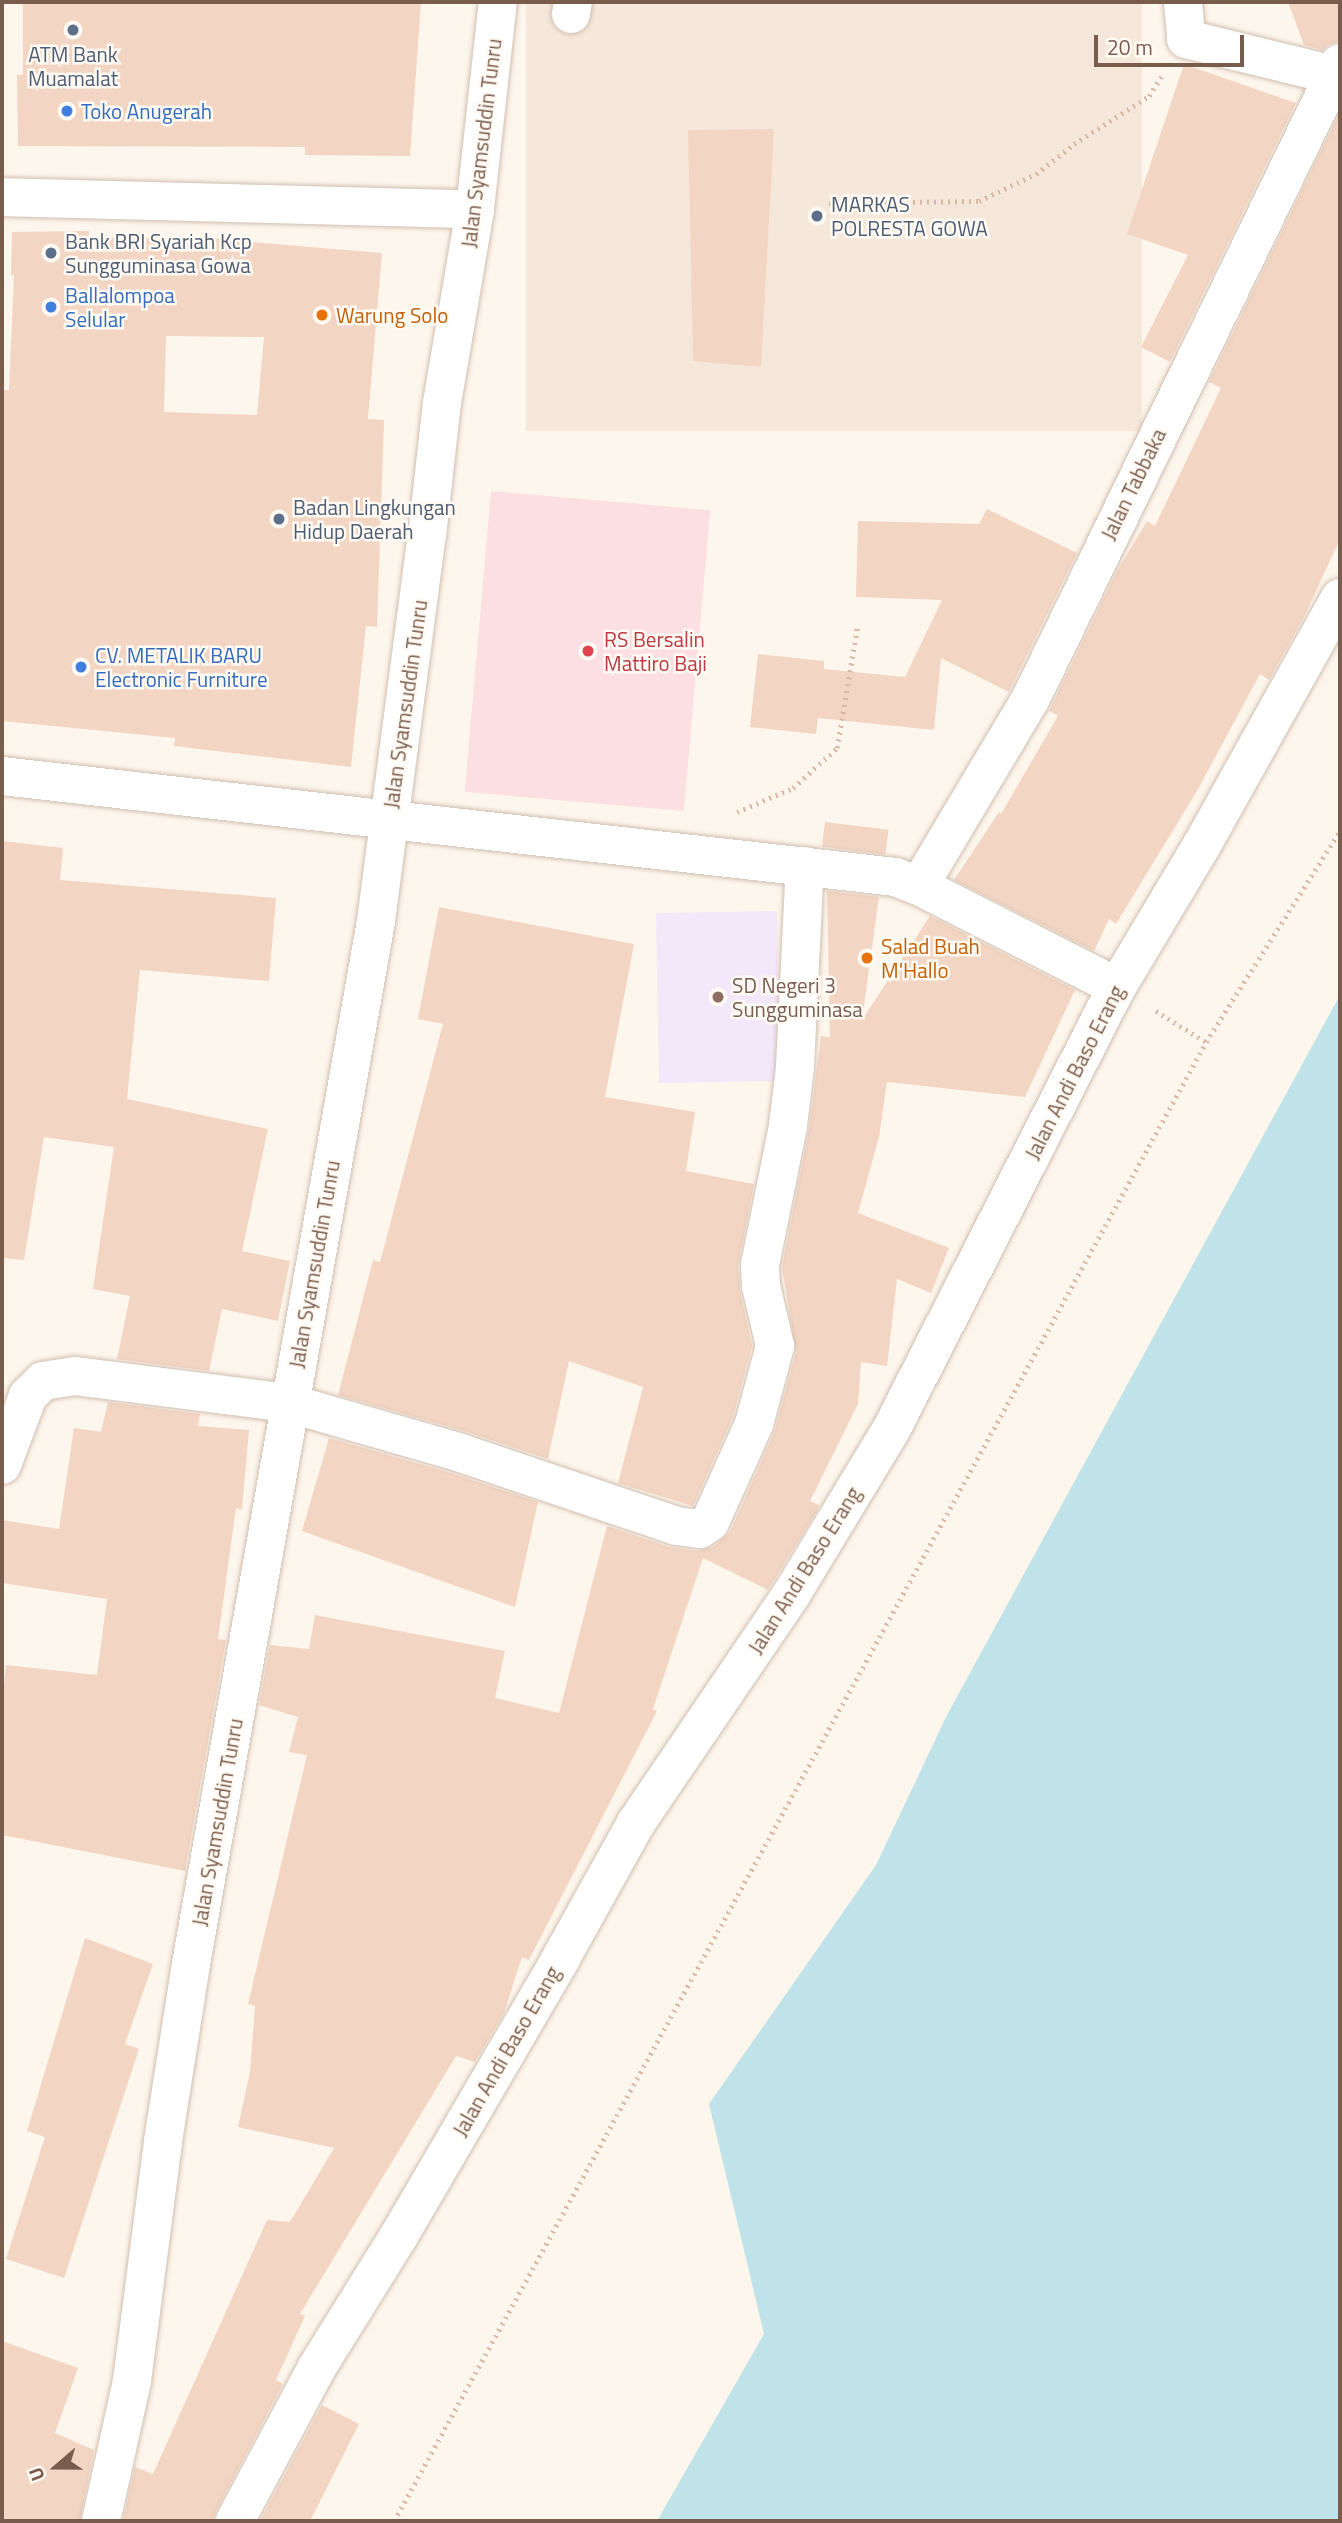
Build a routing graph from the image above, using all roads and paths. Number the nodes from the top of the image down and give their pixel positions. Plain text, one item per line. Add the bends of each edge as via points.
1 (498, 2) edge
2 (1185, 20) edge
3 (1337, 69) edge
4 (2, 197) edge
5 (829, 203) dead end
6 (475, 209) junction
7 (1340, 598) edge
8 (857, 628) dead end
9 (2, 776) edge
10 (729, 815) dead end
11 (390, 821) junction
12 (1340, 831) edge
13 (805, 866) junction
14 (919, 886) junction
15 (1117, 988) junction
16 (1206, 1042) junction
17 (288, 1403) junction
18 (2, 1465) edge
19 (101, 2521) edge
20 (235, 2521) edge
21 (394, 2521) edge

1 - 6 street, Jalan Syamsuddin Tunru
2 - 3 street
2 - 5 path via 1149,96 1036,174 979,201
3 - 14 street, Jalan Tabbaka via 1031,698
4 - 6 street
6 - 11 street, Jalan Syamsuddin Tunru via 442,403
7 - 15 street, Jalan Andi Baso Erang
8 - 10 path via 836,748 793,788
9 - 11 street
11 - 13 street
11 - 17 street, Jalan Syamsuddin Tunru
12 - 16 path
13 - 14 street via 895,877
13 - 17 street via 795,1067 760,1265 775,1346 754,1424 710,1522 699,1529 676,1526 458,1452
14 - 15 street
15 - 16 path
15 - 20 street, Jalan Andi Baso Erang via 891,1430 791,1595 636,1823 463,2126 316,2369
16 - 21 path
17 - 18 street via 75,1376 50,1379 28,1396
17 - 19 street, Jalan Syamsuddin Tunru via 191,1964 132,2381

